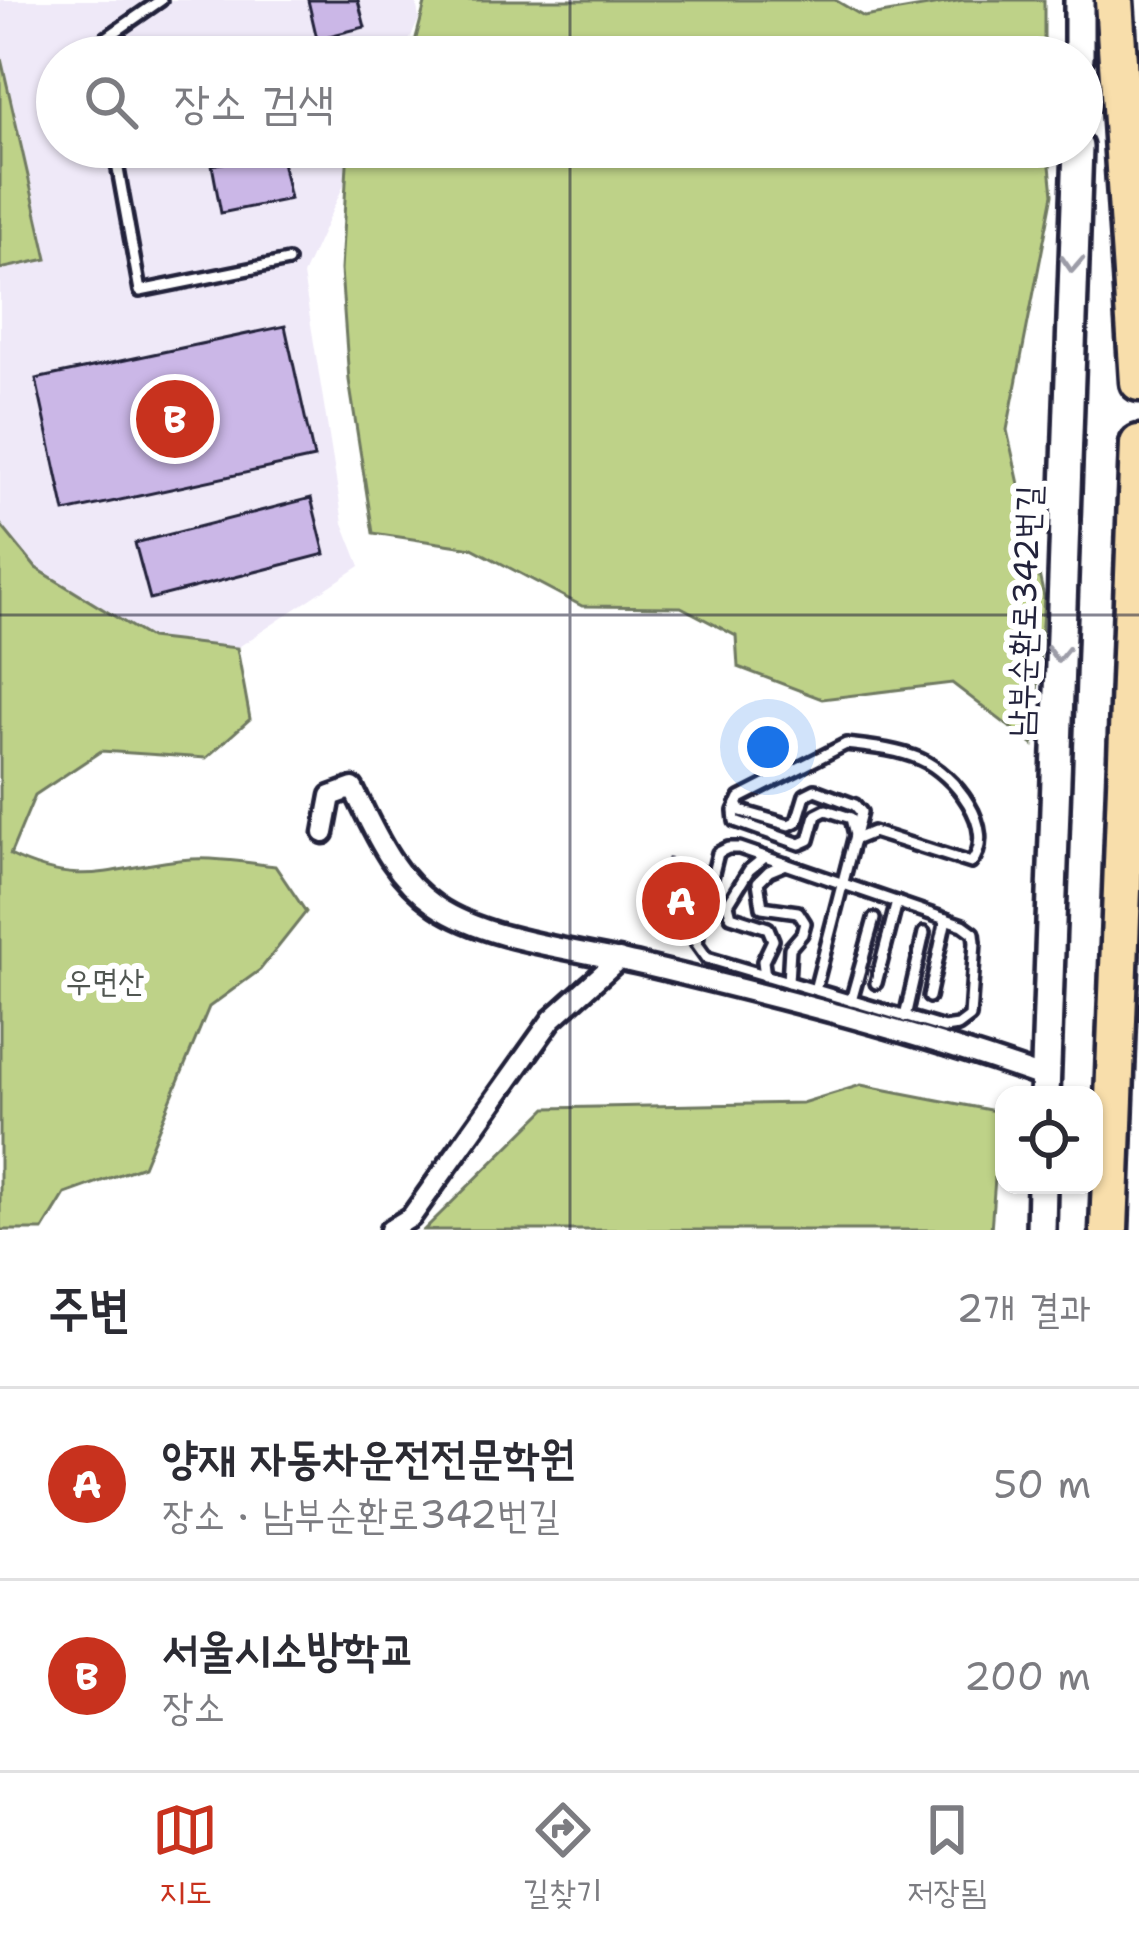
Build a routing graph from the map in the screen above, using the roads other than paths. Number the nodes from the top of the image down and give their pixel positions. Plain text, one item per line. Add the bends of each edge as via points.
1 (160, 0) edge
2 (1079, 0) edge
3 (1114, 0) edge
4 (109, 36) edge
5 (1079, 36) edge
6 (118, 168) edge
7 (1077, 168) edge
8 (288, 261) dead end
9 (1139, 382) edge
10 (1139, 444) edge
11 (737, 804) junction
12 (324, 833) dead end
13 (856, 839) junction
14 (765, 857) junction
15 (786, 864) junction
16 (844, 884) junction
17 (897, 902) junction
18 (874, 919) dead end
19 (946, 919) junction
20 (854, 933) dead end
21 (924, 933) dead end
22 (869, 938) junction
23 (906, 950) dead end
24 (920, 953) junction
25 (619, 959) junction
26 (880, 966) junction
27 (893, 970) dead end
28 (765, 976) junction
29 (931, 980) junction
30 (788, 982) junction
31 (944, 982) dead end
32 (876, 983) dead end
33 (815, 990) junction
34 (929, 997) dead end
35 (851, 1001) junction
36 (905, 1017) junction
37 (1045, 1086) edge
38 (1042, 1194) edge
39 (390, 1230) edge
40 (1041, 1230) edge
41 (1109, 1230) edge

1 - 4 lane
2 - 5 street
3 - 9 highway
6 - 8 lane via 140,291
7 -> 37 street, 남부순환로342번길
10 - 41 highway
11 - 13 lane via 739,825 800,844 826,810 850,818
11 - 13 lane via 789,825 814,790 855,805
11 - 13 lane via 759,784 846,744 889,749 943,772 981,832 971,863 872,832
12 - 25 street, 남부순환로342번길 via 331,796 353,788 391,865 436,906 483,932
13 - 16 lane
14 - 15 lane
14 - 28 lane via 728,904 730,916 768,928
14 - 28 lane via 739,848 718,853 697,944 707,958
15 - 16 lane
15 - 30 lane via 758,882 757,897 761,907 798,913 805,923 790,948
16 - 17 lane
16 - 33 lane
17 - 19 lane
17 - 26 lane
18 - 22 lane
19 - 29 lane
19 - 36 lane via 974,933 970,1017 944,1028
20 - 22 lane
21 - 24 lane
22 - 35 lane
23 - 24 lane
24 - 36 lane
25 - 37 street, 남부순환로342번길 via 970,1051
25 - 39 street via 552,1019 412,1217
26 - 27 lane
26 - 32 lane
28 - 30 lane
29 - 31 lane
29 - 34 lane
30 - 33 lane
33 - 35 lane
35 - 36 lane
38 - 40 street

